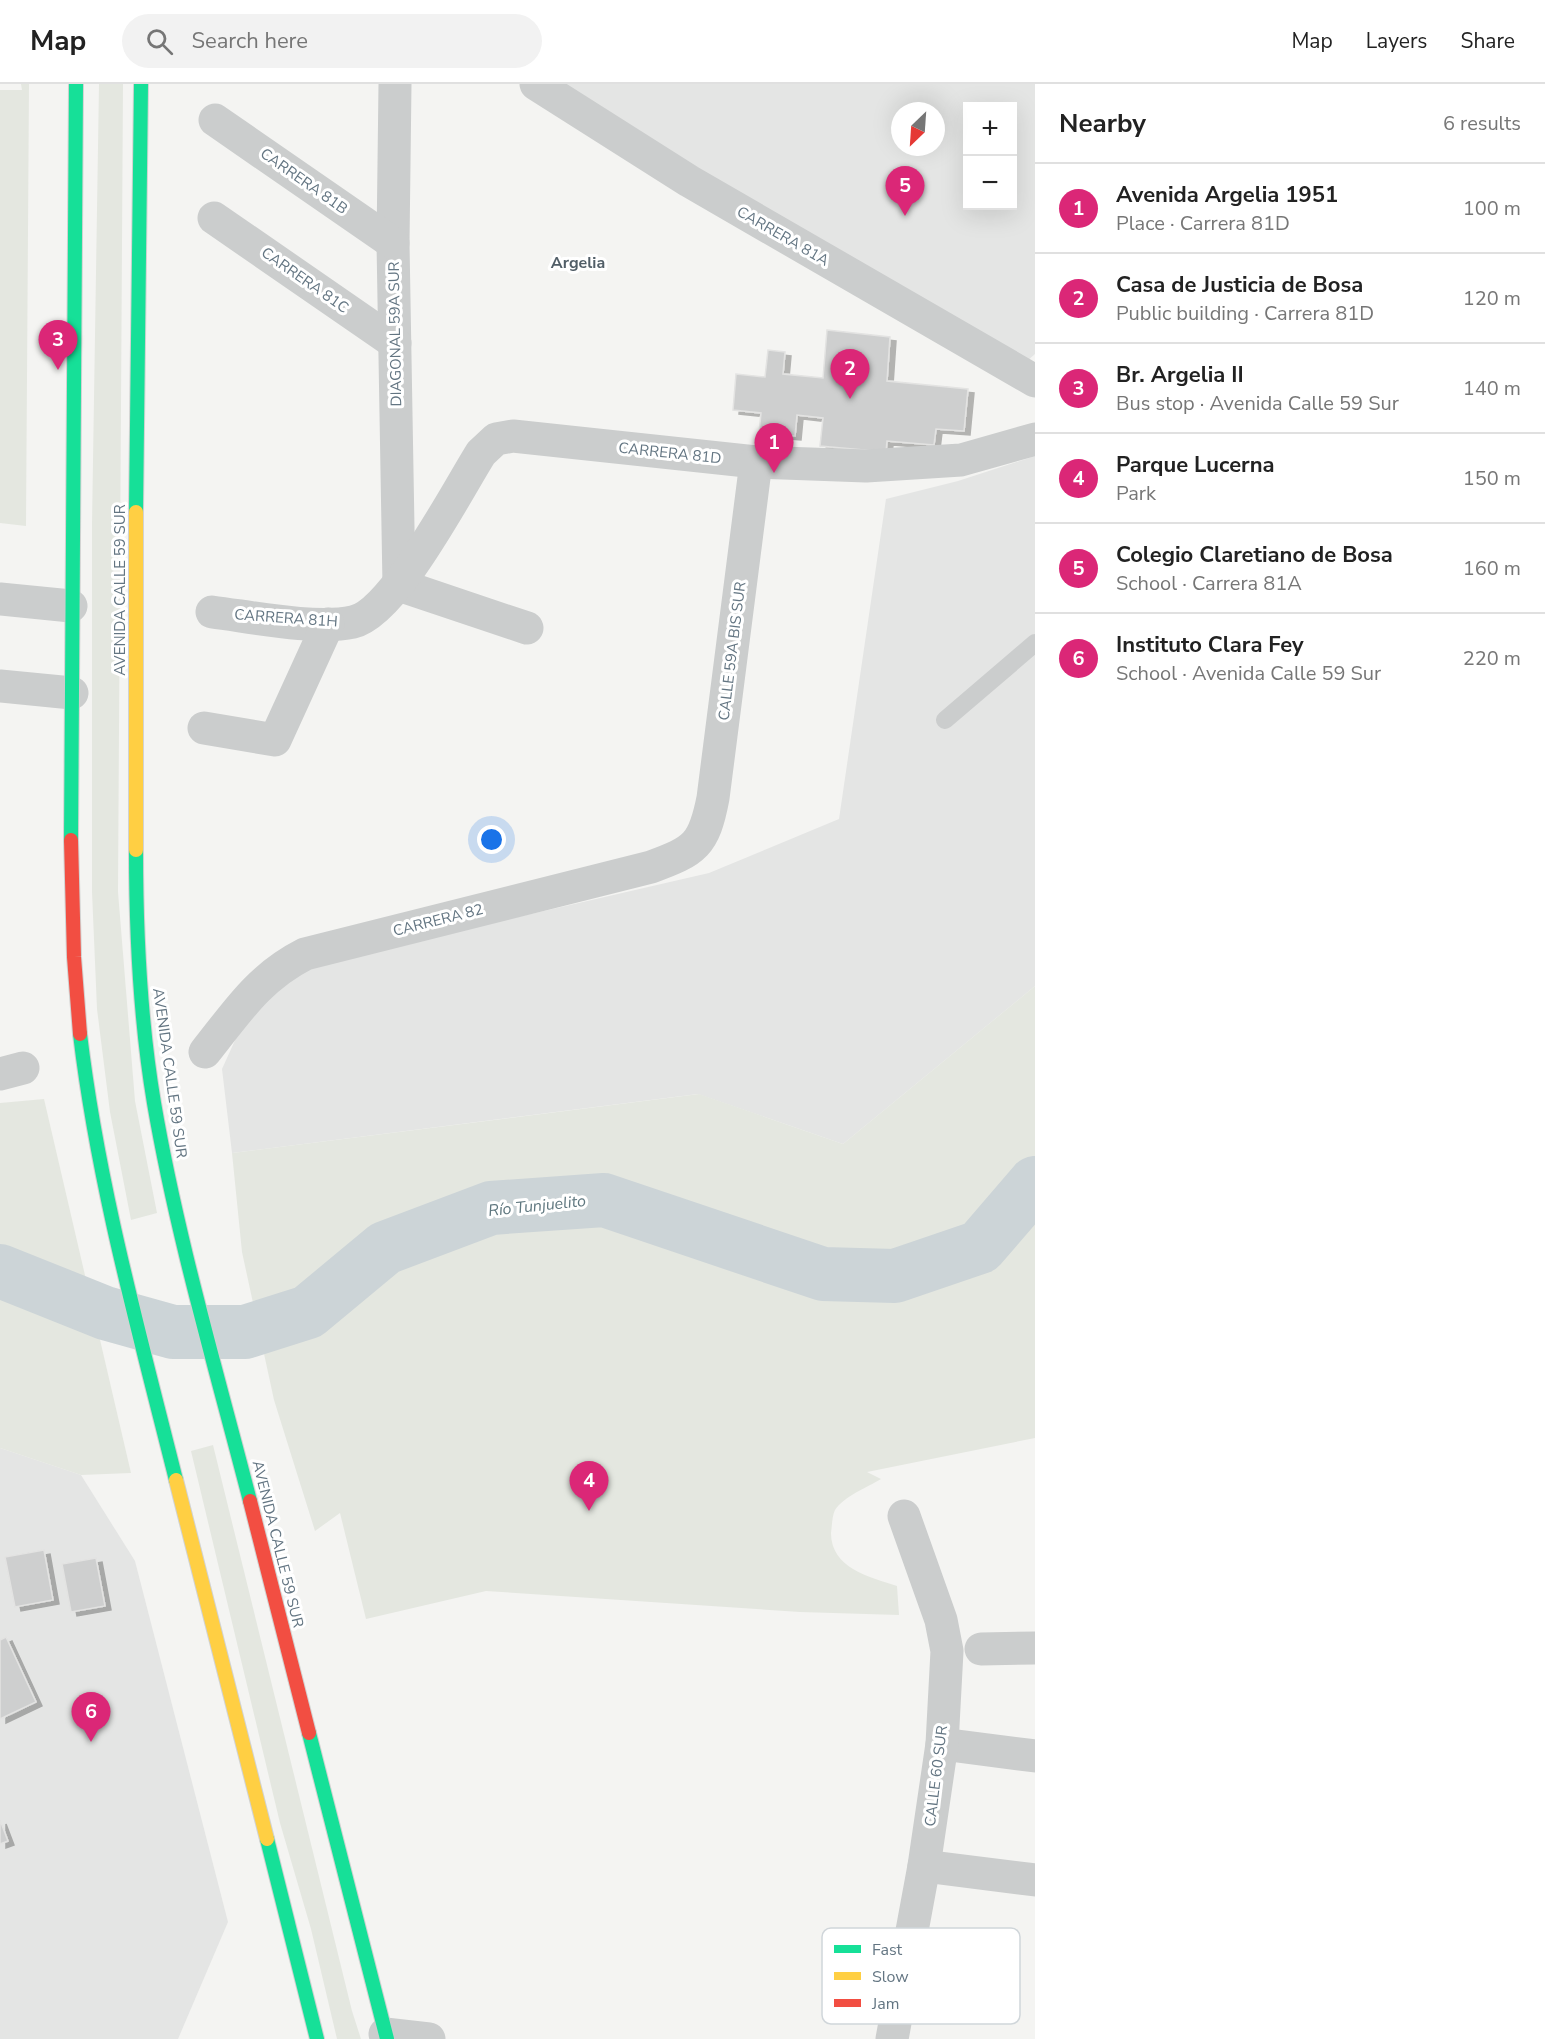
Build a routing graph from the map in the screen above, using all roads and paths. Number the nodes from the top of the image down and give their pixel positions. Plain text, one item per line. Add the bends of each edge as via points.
1 (76, 84) edge
2 (141, 84) edge
3 (394, 84) edge
4 (536, 84) edge
5 (215, 120) dead end
6 (214, 218) dead end
7 (393, 243) junction
8 (395, 343) junction
9 (1035, 381) edge
10 (1035, 439) edge
11 (756, 462) junction
12 (394, 592) junction
13 (0, 599) edge
14 (71, 606) junction
15 (212, 612) dead end
16 (328, 624) junction
17 (527, 628) dead end
18 (1035, 643) edge
19 (0, 686) edge
20 (72, 693) junction
21 (945, 720) dead end
22 (204, 728) dead end
23 (702, 838) joint
24 (205, 1052) dead end
25 (904, 1516) dead end
26 (1035, 1648) edge
27 (981, 1649) dead end
28 (942, 1744) junction
29 (1035, 1756) edge
30 (924, 1866) junction
31 (1035, 1880) edge
32 (913, 1928) edge
33 (895, 2024) edge
34 (386, 2037) edge
35 (316, 2039) edge
36 (429, 2039) edge
37 (892, 2039) edge

1 - 14 main road
2 - 34 main road, AVENIDA CALLE 59 SUR via 136,920 149,1062 175,1209
3 - 7 street, DIAGONAL 59A SUR
4 - 9 street, CARRERA 81A via 689,181
5 - 7 street, CARRERA 81B
6 - 8 street, CARRERA 81C
7 - 8 street, DIAGONAL 59A SUR
8 - 12 street, DIAGONAL 59A SUR
10 - 11 street, CARRERA 81D via 961,460 914,465
11 - 12 street, CARRERA 81D via 513,436 496,439 481,453
11 - 23 street, CALLE 59A BIS SUR via 714,798
12 - 16 street, CARRERA 81H via 377,609 355,622
12 - 17 street
13 - 14 street
14 - 20 main road
15 - 16 street, CARRERA 81H
16 - 22 street via 275,740
18 - 21 lane
19 - 20 street
20 - 35 main road via 74,959 88,1095 112,1224
23 - 24 street, CARRERA 82 via 684,855 651,867 304,954 279,967 257,987
25 - 28 street, CALLE 60 SUR via 941,1620 947,1651
26 - 27 street
28 - 29 street
28 - 30 street, CALLE 60 SUR
30 - 31 street
30 - 32 street, CALLE 60 SUR
33 - 37 street, CALLE 60 SUR
34 - 36 street

